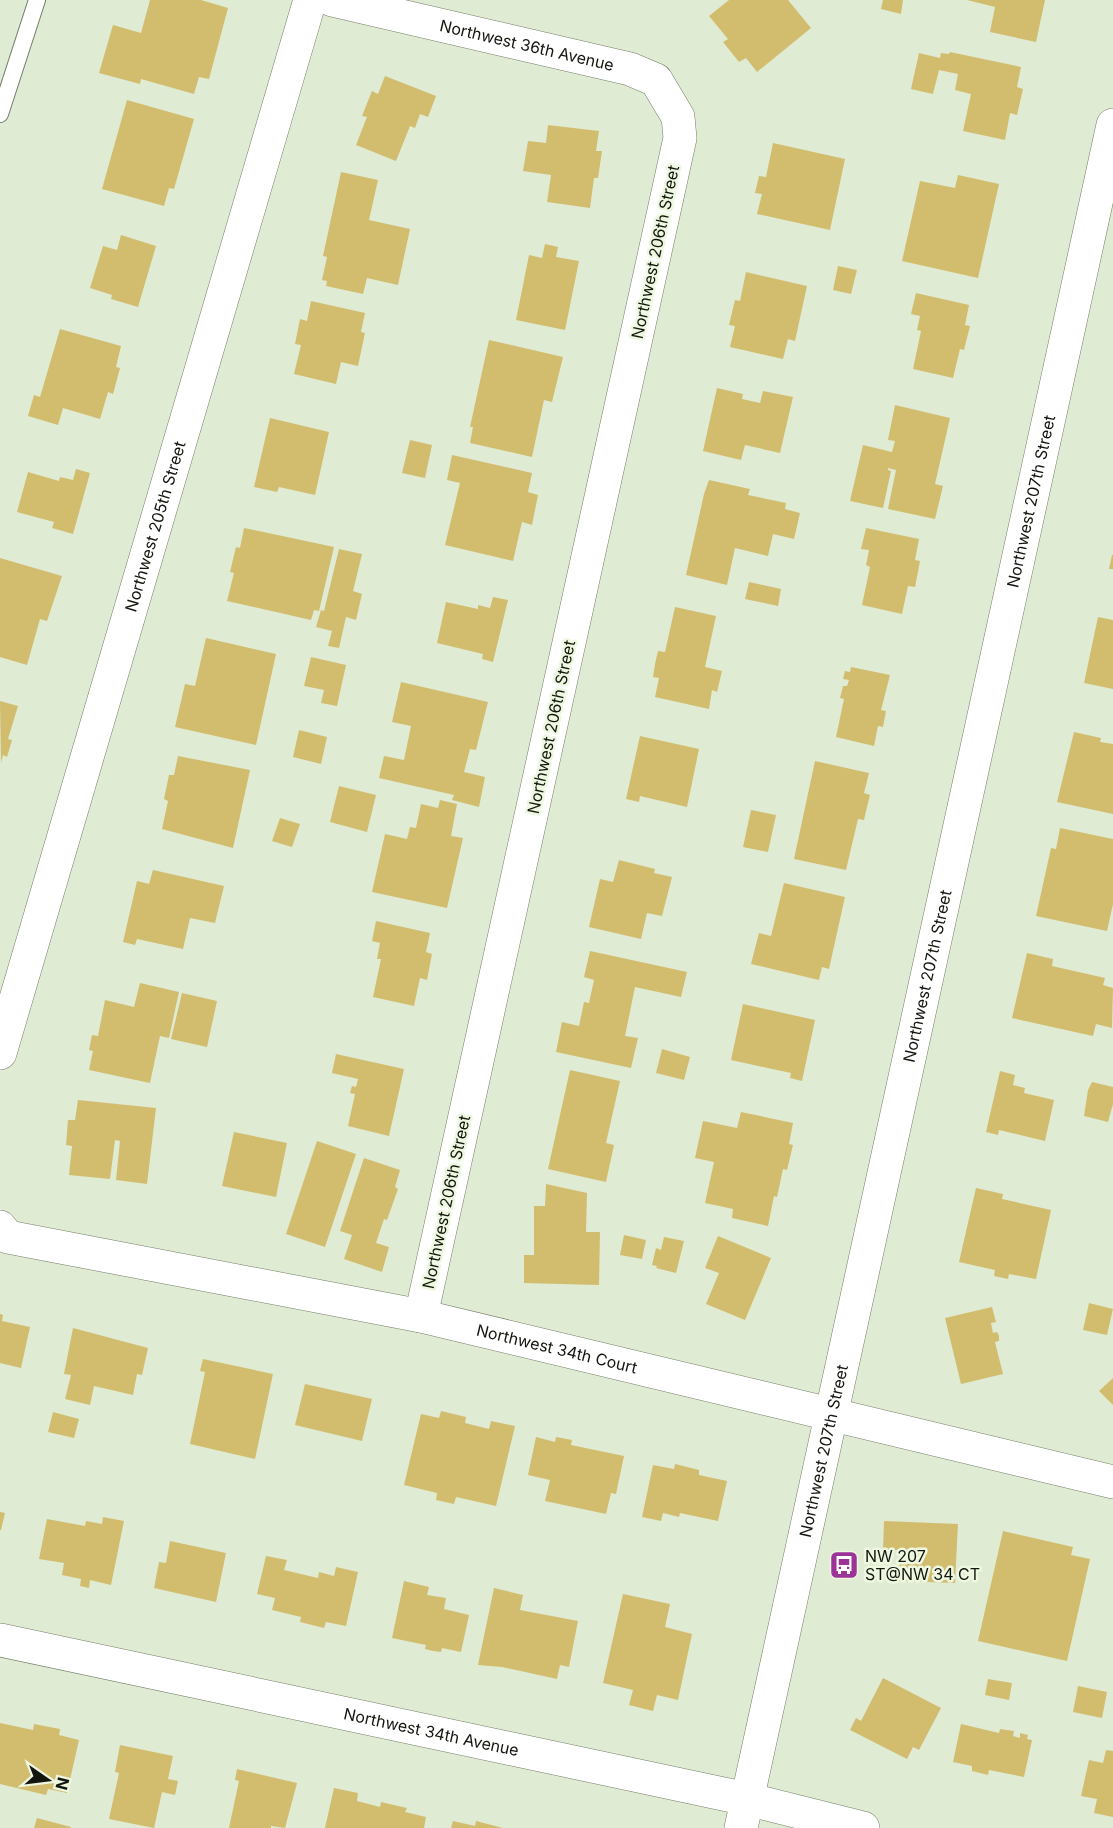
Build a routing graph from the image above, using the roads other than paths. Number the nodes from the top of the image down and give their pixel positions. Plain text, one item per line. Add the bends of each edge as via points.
1 (37, 0) edge
2 (310, 0) edge
3 (332, 0) edge
4 (0, 114) edge
5 (1113, 124) edge
6 (680, 138) joint
7 (1107, 184) edge
8 (0, 1053) edge
9 (0, 1227) edge
10 (421, 1316) junction
11 (831, 1415) junction
12 (1113, 1482) edge
13 (0, 1640) edge
14 (744, 1813) edge
15 (863, 1828) edge

1 - 4 lane
2 - 8 street, Northwest 205th Street
3 - 6 street, Northwest 36th Avenue via 630,69 656,80 678,117
5 - 7 street, Northwest 207th Street
6 - 10 street, Northwest 206th Street
7 - 11 street, Northwest 207th Street
9 - 10 street, Northwest 34th Court via 8,1237
10 - 11 street, Northwest 34th Court
11 - 12 street, Northwest 34th Court
11 - 14 street, Northwest 207th Street
13 - 14 street, Northwest 34th Avenue
14 - 15 street, Northwest 34th Avenue

